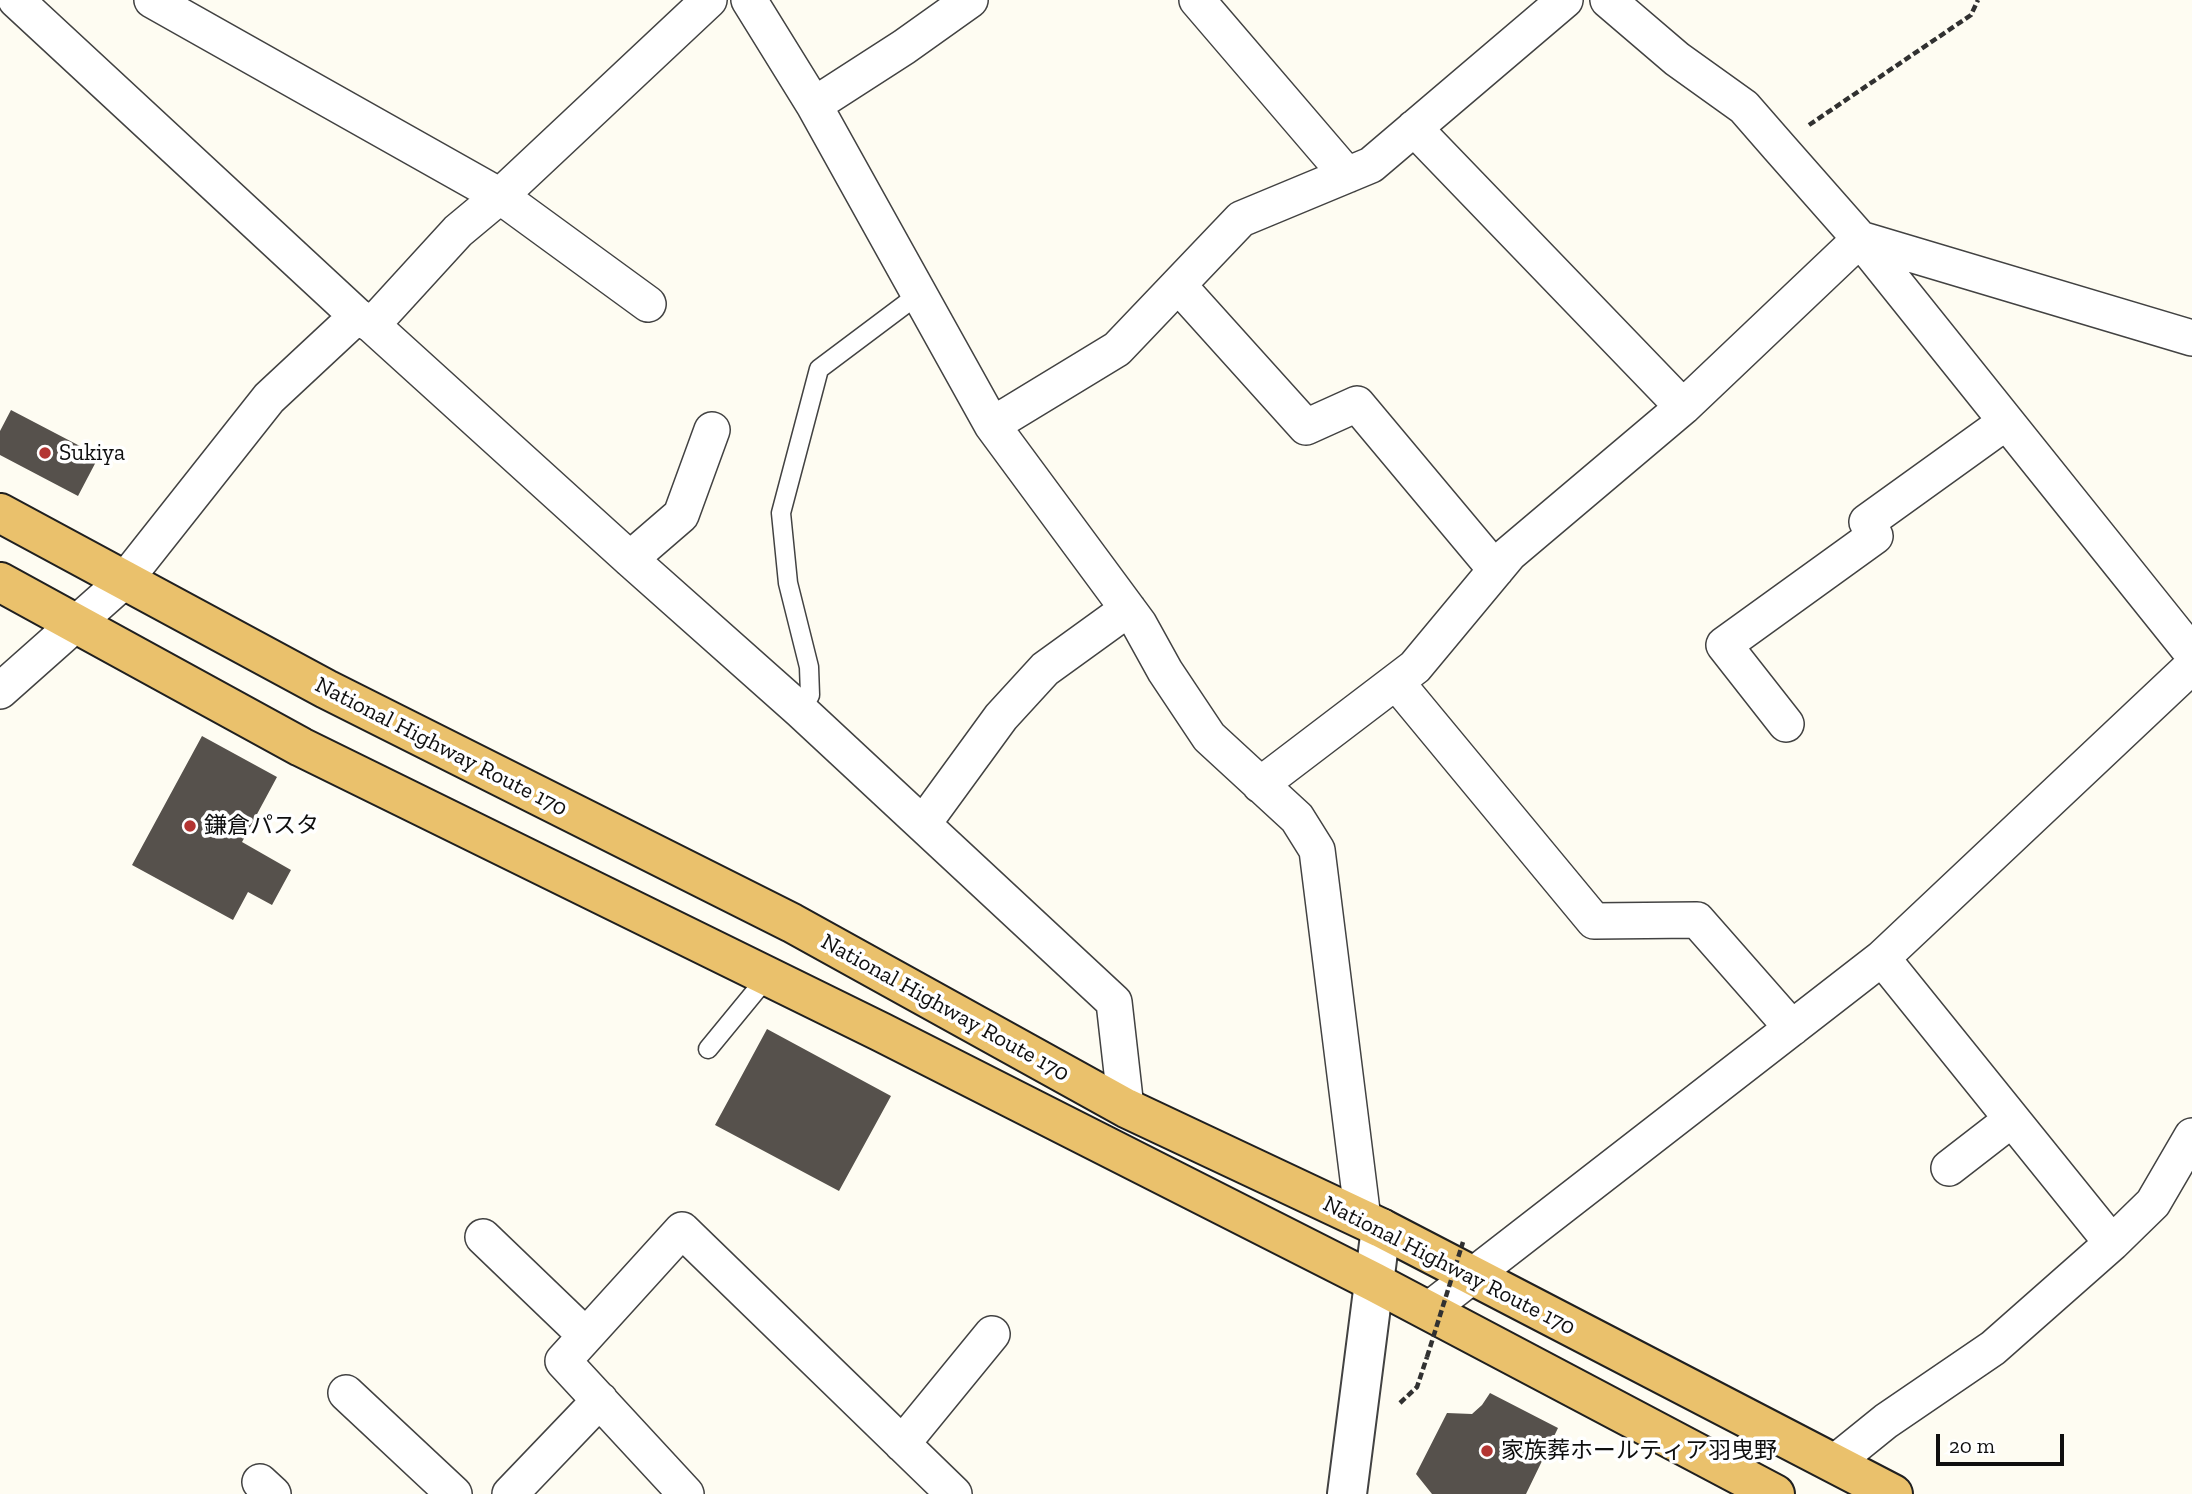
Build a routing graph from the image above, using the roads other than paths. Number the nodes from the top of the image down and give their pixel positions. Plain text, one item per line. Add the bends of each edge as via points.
1 (16, 0) edge
2 (152, 0) edge
3 (709, 0) edge
4 (749, 0) edge
5 (970, 0) edge
6 (1565, 0) edge
7 (1608, 0) edge
8 (1202, 2) edge
9 (814, 105) junction
10 (1414, 128) junction
11 (1348, 175) junction
12 (500, 196) junction
13 (1860, 239) junction
14 (1178, 285) junction
15 (919, 294) junction
16 (648, 304) dead end
17 (364, 320) junction
18 (2192, 338) edge
19 (1683, 407) junction
20 (2006, 422) junction
21 (992, 425) junction
22 (712, 430) dead end
23 (0, 513) edge
24 (629, 559) junction
25 (1496, 570) junction
26 (125, 580) junction
27 (0, 582) edge
28 (1128, 609) junction
29 (75, 624) junction
30 (2192, 653) edge
31 (2192, 666) edge
32 (1396, 682) junction
33 (0, 691) edge
34 (802, 711) junction
35 (1786, 724) dead end
36 (1260, 785) junction
37 (923, 824) junction
38 (1882, 958) junction
39 (768, 976) junction
40 (1792, 1028) junction
41 (708, 1049) dead end
42 (1126, 1108) junction
43 (2011, 1119) junction
44 (2192, 1136) edge
45 (1948, 1168) dead end
46 (1372, 1224) junction
47 (483, 1237) dead end
48 (2112, 1243) junction
49 (1467, 1259) junction
50 (1374, 1282) junction
51 (1427, 1311) junction
52 (992, 1334) dead end
53 (585, 1335) junction
54 (346, 1393) dead end
55 (600, 1400) junction
56 (902, 1444) junction
57 (1834, 1463) junction
58 (454, 1494) edge
59 (510, 1494) edge
60 (686, 1494) edge
61 (954, 1494) edge
62 (1347, 1494) edge
63 (1775, 1494) edge
64 (1894, 1494) edge

1 - 17 street
2 - 12 street
3 - 12 street
4 - 9 street
5 - 9 street
6 - 10 street
7 - 13 street via 1677,59 1744,107
8 - 11 street
9 - 15 street
10 - 11 street via 1371,165
10 - 19 street
11 - 14 street via 1241,219
12 - 16 street
12 - 17 street
13 - 18 street
13 - 19 street
13 - 20 street
14 - 21 street via 1117,349
14 - 25 street via 1306,427 1357,404
15 - 21 street
15 - 34 lane via 819,369 780,513 788,583 809,667 810,695
17 - 24 street
17 - 26 street via 270,398
19 - 25 street via 1508,554
20 - 30 street
20 - 35 street via 1867,522 1875,536 1724,645
21 - 28 street
22 - 24 street via 681,515
23 - 26 highway, National Highway Route 170
24 - 34 street
25 - 32 street via 1415,667
26 - 29 street
26 - 42 highway, National Highway Route 170 via 326,689 792,923
27 - 29 highway, National Highway Route 170
28 - 36 street via 1209,737
28 - 37 street via 1045,669 1001,717
29 - 33 street
29 - 39 highway, National Highway Route 170 via 302,747
31 - 38 street
32 - 36 street
32 - 40 street via 1594,921 1697,920
34 - 37 street
36 - 46 street via 1297,818 1317,850
37 - 42 street via 1114,1002
38 - 40 street
38 - 43 street
39 - 41 lane
39 - 50 highway, National Highway Route 170
40 - 49 street
42 - 46 highway, National Highway Route 170
43 - 45 street
43 - 48 street
44 - 48 street via 2153,1203
46 - 49 highway, National Highway Route 170
46 - 50 street
47 - 53 street
48 - 57 street via 1993,1348 1886,1421
49 - 51 street
49 - 57 highway, National Highway Route 170
50 - 51 highway, National Highway Route 170
50 - 62 street
51 - 63 highway, National Highway Route 170
52 - 56 street
53 - 55 street via 563,1361
53 - 56 street via 682,1230
54 - 58 street
55 - 59 street
55 - 60 street
56 - 61 street
57 - 64 highway, National Highway Route 170

